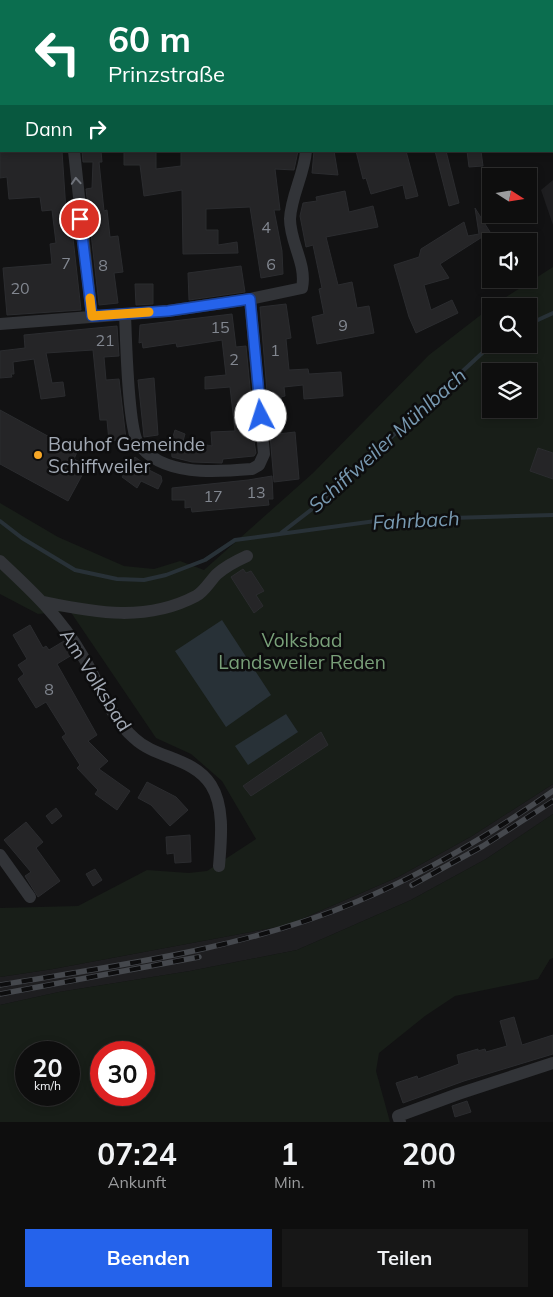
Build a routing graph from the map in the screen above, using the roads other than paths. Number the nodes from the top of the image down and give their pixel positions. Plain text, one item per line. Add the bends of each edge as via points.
1 (74, 152) edge
2 (306, 152) edge
3 (250, 299) junction
4 (125, 314) junction
5 (92, 316) junction
6 (0, 324) edge
7 (247, 556) dead end
8 (0, 561) edge
9 (44, 602) junction
10 (0, 856) edge
11 (219, 866) dead end
12 (30, 897) dead end
13 (553, 1063) edge
14 (399, 1119) edge

5 -> 1 street
2 - 3 street via 290,218 303,270 302,288
3 - 4 street
3 - 4 street via 264,454 252,469 199,472 180,468 145,451 133,432
4 - 5 street
5 - 6 street
7 - 9 street via 218,574 198,596 140,614 90,611
8 - 9 street, Am Volksbad
9 - 11 street, Am Volksbad via 83,656 112,709 135,739 198,771 211,785 219,804
10 - 12 street
13 - 14 street via 458,1094

